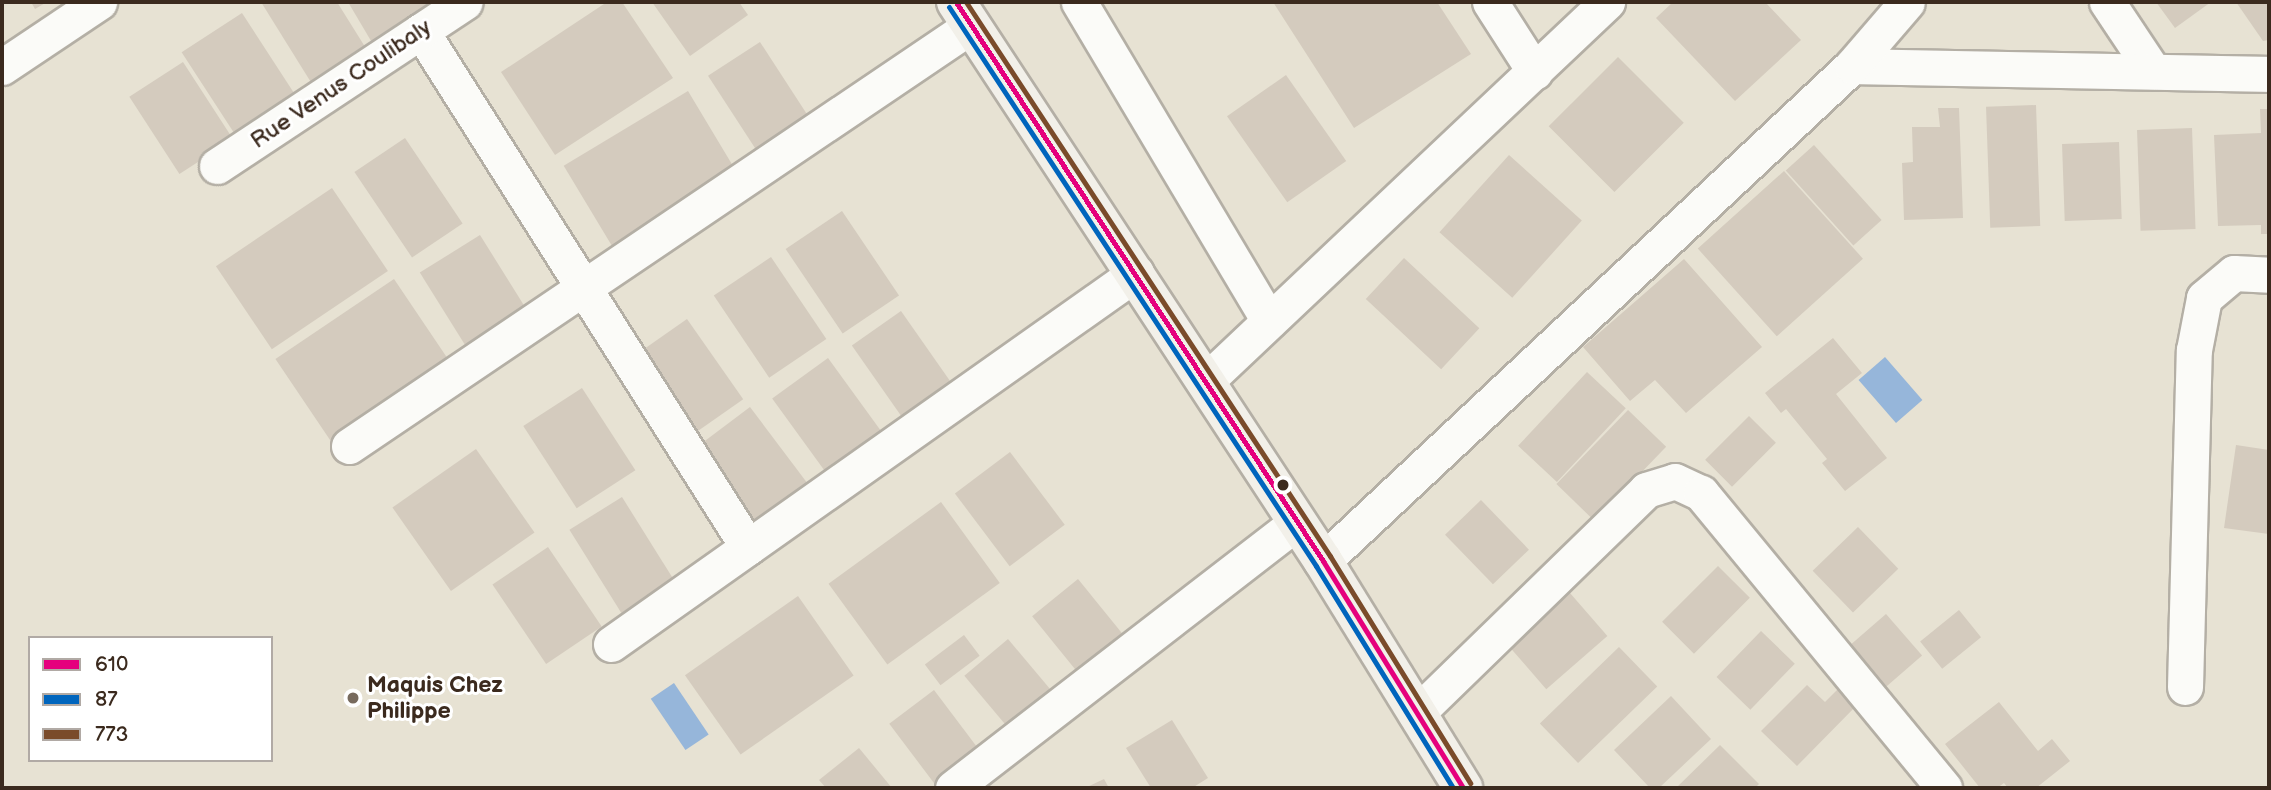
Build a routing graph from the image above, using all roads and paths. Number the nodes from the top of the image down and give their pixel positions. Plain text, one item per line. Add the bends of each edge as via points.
1 (99, 2) edge
2 (465, 2) edge
3 (1079, 2) edge
4 (1490, 2) edge
5 (1607, 2) edge
6 (1907, 2) edge
7 (2107, 2) edge
8 (964, 13) edge
9 (421, 31) junction
10 (1852, 66) junction
11 (2, 67) edge
12 (2153, 71) junction
13 (1535, 72) junction
14 (2269, 74) edge
15 (217, 166) dead end
16 (1136, 273) junction
17 (2269, 275) edge
18 (581, 289) junction
19 (1269, 321) junction
20 (1206, 381) junction
21 (349, 446) dead end
22 (1297, 522) junction
23 (747, 547) junction
24 (1323, 561) junction
25 (611, 644) dead end
26 (2185, 687) dead end
27 (1416, 714) junction
28 (953, 788) edge
29 (1463, 788) edge
30 (1944, 788) edge

1 - 11 street
2 - 9 street, Rue Venus Coulibaly
3 - 19 street
4 - 13 street
5 - 13 street
6 - 10 street
7 - 12 street
8 - 16 main road
8 - 18 street
9 - 15 street, Rue Venus Coulibaly
9 - 18 street
10 - 12 street
10 - 24 street
12 - 14 street
13 - 19 street
16 - 20 main road
16 - 23 street
17 - 26 street via 2234,273 2204,298 2194,351
18 - 21 street
18 - 23 street
19 - 20 street
20 - 22 main road
22 - 24 main road
22 - 28 street
23 - 25 street
24 - 27 main road
27 - 29 main road
27 - 30 street via 1646,490 1675,481 1701,493

